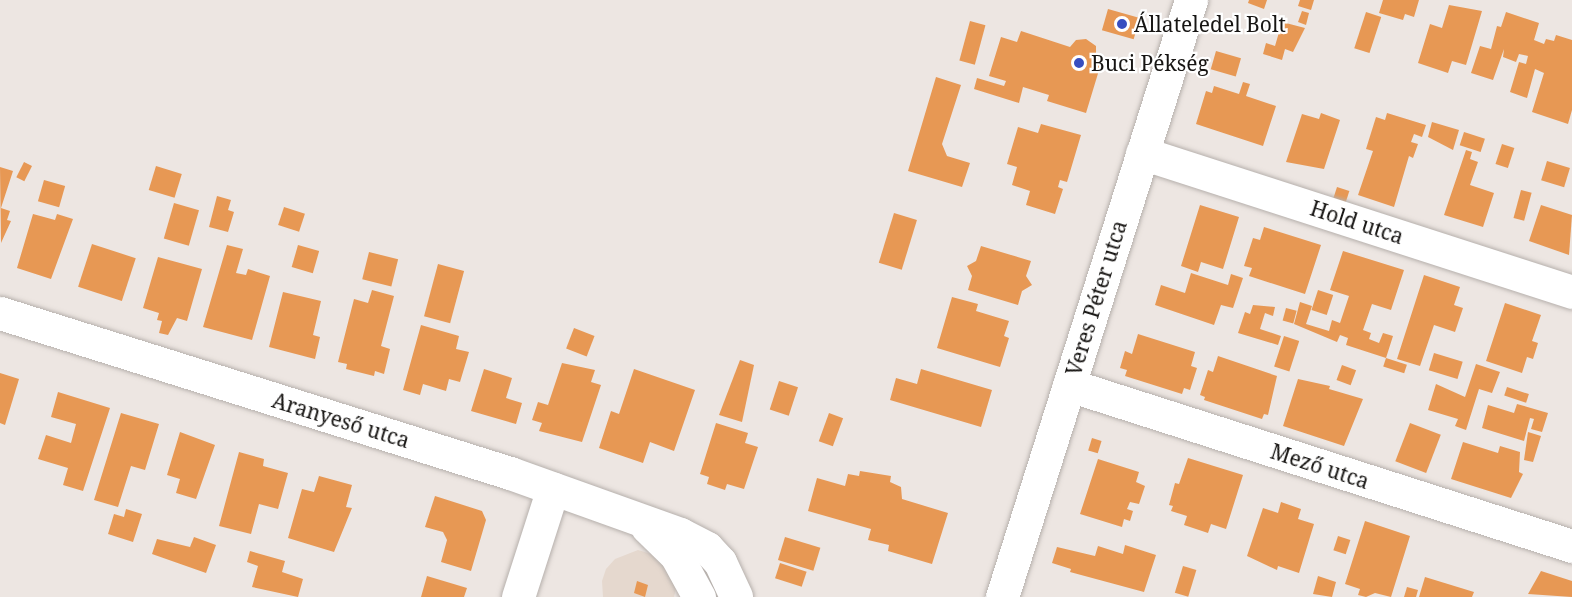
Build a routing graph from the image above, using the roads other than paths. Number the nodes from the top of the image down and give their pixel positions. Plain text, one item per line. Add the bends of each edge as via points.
1 (1191, 0) edge
2 (1142, 153) junction
3 (1572, 292) edge
4 (0, 313) edge
5 (1069, 385) junction
6 (553, 488) junction
7 (631, 516) junction
8 (1572, 546) edge
9 (518, 597) edge
10 (699, 597) edge
11 (736, 597) edge
12 (1002, 597) edge

1 - 2 street, Veres Péter utca
2 - 3 street, Hold utca
2 - 5 street, Veres Péter utca
4 - 6 street, Aranyeső utca
5 - 8 street, Mező utca
5 - 12 street, Veres Péter utca
6 - 7 street, Aranyeső utca
6 - 9 street
7 - 10 street via 669,546
7 - 11 street, Aranyeső utca via 707,548 720,562

